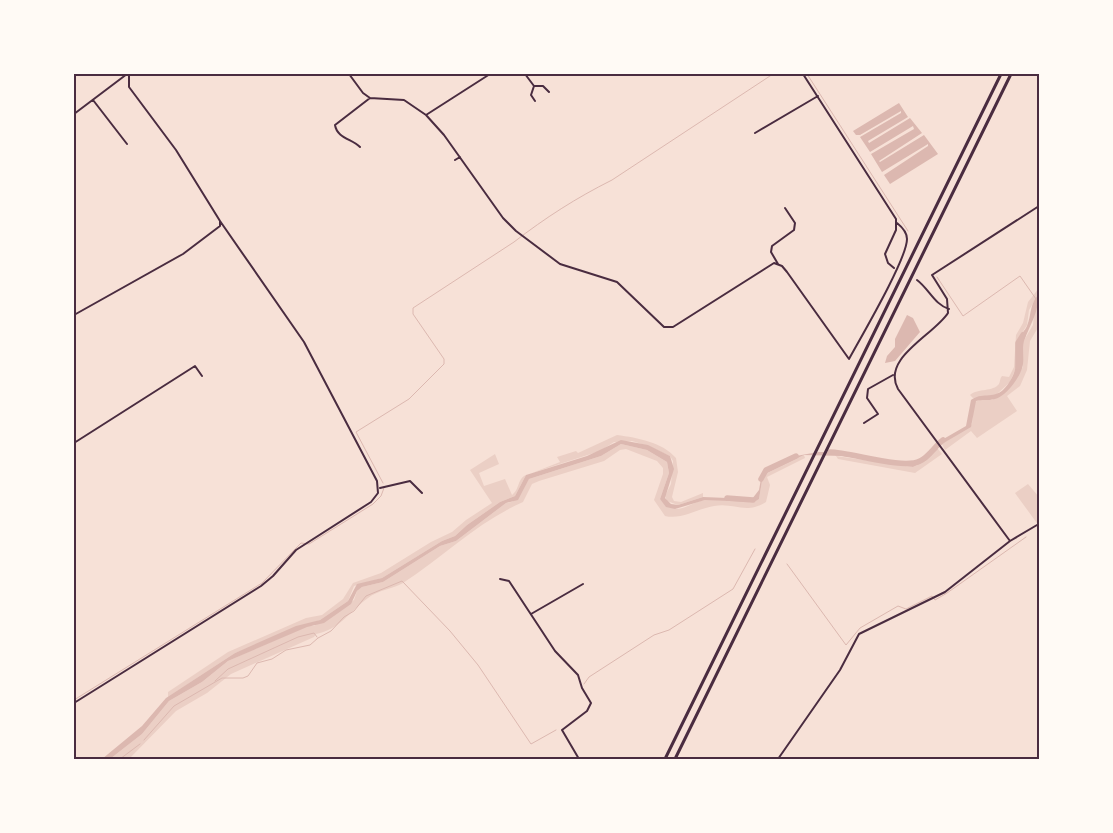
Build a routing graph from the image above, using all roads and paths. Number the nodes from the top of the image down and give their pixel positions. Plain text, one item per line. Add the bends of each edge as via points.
1 (128, 74) edge
2 (349, 74) edge
3 (490, 74) edge
4 (525, 74) edge
5 (803, 74) edge
6 (1001, 74) edge
7 (1011, 74) edge
8 (534, 86) junction
9 (549, 92) dead end
10 (818, 96) junction
11 (370, 98) junction
12 (94, 100) junction
13 (535, 101) dead end
14 (74, 114) edge
15 (426, 114) junction
16 (755, 133) dead end
17 (127, 144) dead end
18 (360, 147) dead end
19 (460, 157) junction
20 (455, 160) dead end
21 (1039, 206) edge
22 (785, 208) dead end
23 (220, 221) junction
24 (897, 223) junction
25 (778, 264) junction
26 (894, 268) dead end
27 (917, 280) dead end
28 (949, 309) junction
29 (74, 315) edge
30 (893, 375) junction
31 (202, 376) dead end
32 (864, 423) dead end
33 (74, 443) edge
34 (379, 488) junction
35 (422, 493) dead end
36 (1039, 527) edge
37 (1010, 541) junction
38 (500, 578) dead end
39 (583, 584) dead end
40 (531, 614) junction
41 (74, 703) edge
42 (579, 759) edge
43 (665, 759) edge
44 (675, 759) edge
45 (778, 759) edge

1 - 12 street
1 - 23 street via 129,87 176,150
2 - 11 street
3 - 15 street
4 - 8 street
5 - 10 street
6 - 43 highway
7 - 44 highway
8 - 9 street via 543,86
8 - 13 street via 531,95
10 - 16 street
10 - 24 street
11 - 15 street via 404,100
11 - 18 street via 335,125 345,138
12 - 14 street
12 - 17 street
15 - 19 street
19 - 20 street
19 - 25 street via 503,218 522,235 560,264 617,282 659,324 668,328 768,265
21 - 28 street via 932,275 947,299
22 - 25 street via 795,223 794,230 772,246
23 - 29 street via 220,226 183,254
23 - 34 street via 304,342
24 - 25 street via 907,238 904,251 849,359
24 - 26 street via 885,254
27 - 28 street via 940,306
28 - 30 street via 895,367
30 - 32 street via 868,389 867,398 878,414
30 - 37 street via 898,388
31 - 33 street via 196,366
34 - 35 street via 410,481
34 - 41 street via 376,498 304,544 261,586
36 - 37 street via 1037,524
37 - 45 street via 951,588 857,636 840,670
38 - 40 street via 509,581
39 - 40 street
40 - 42 street via 555,651 578,675 591,703 587,711 562,730

